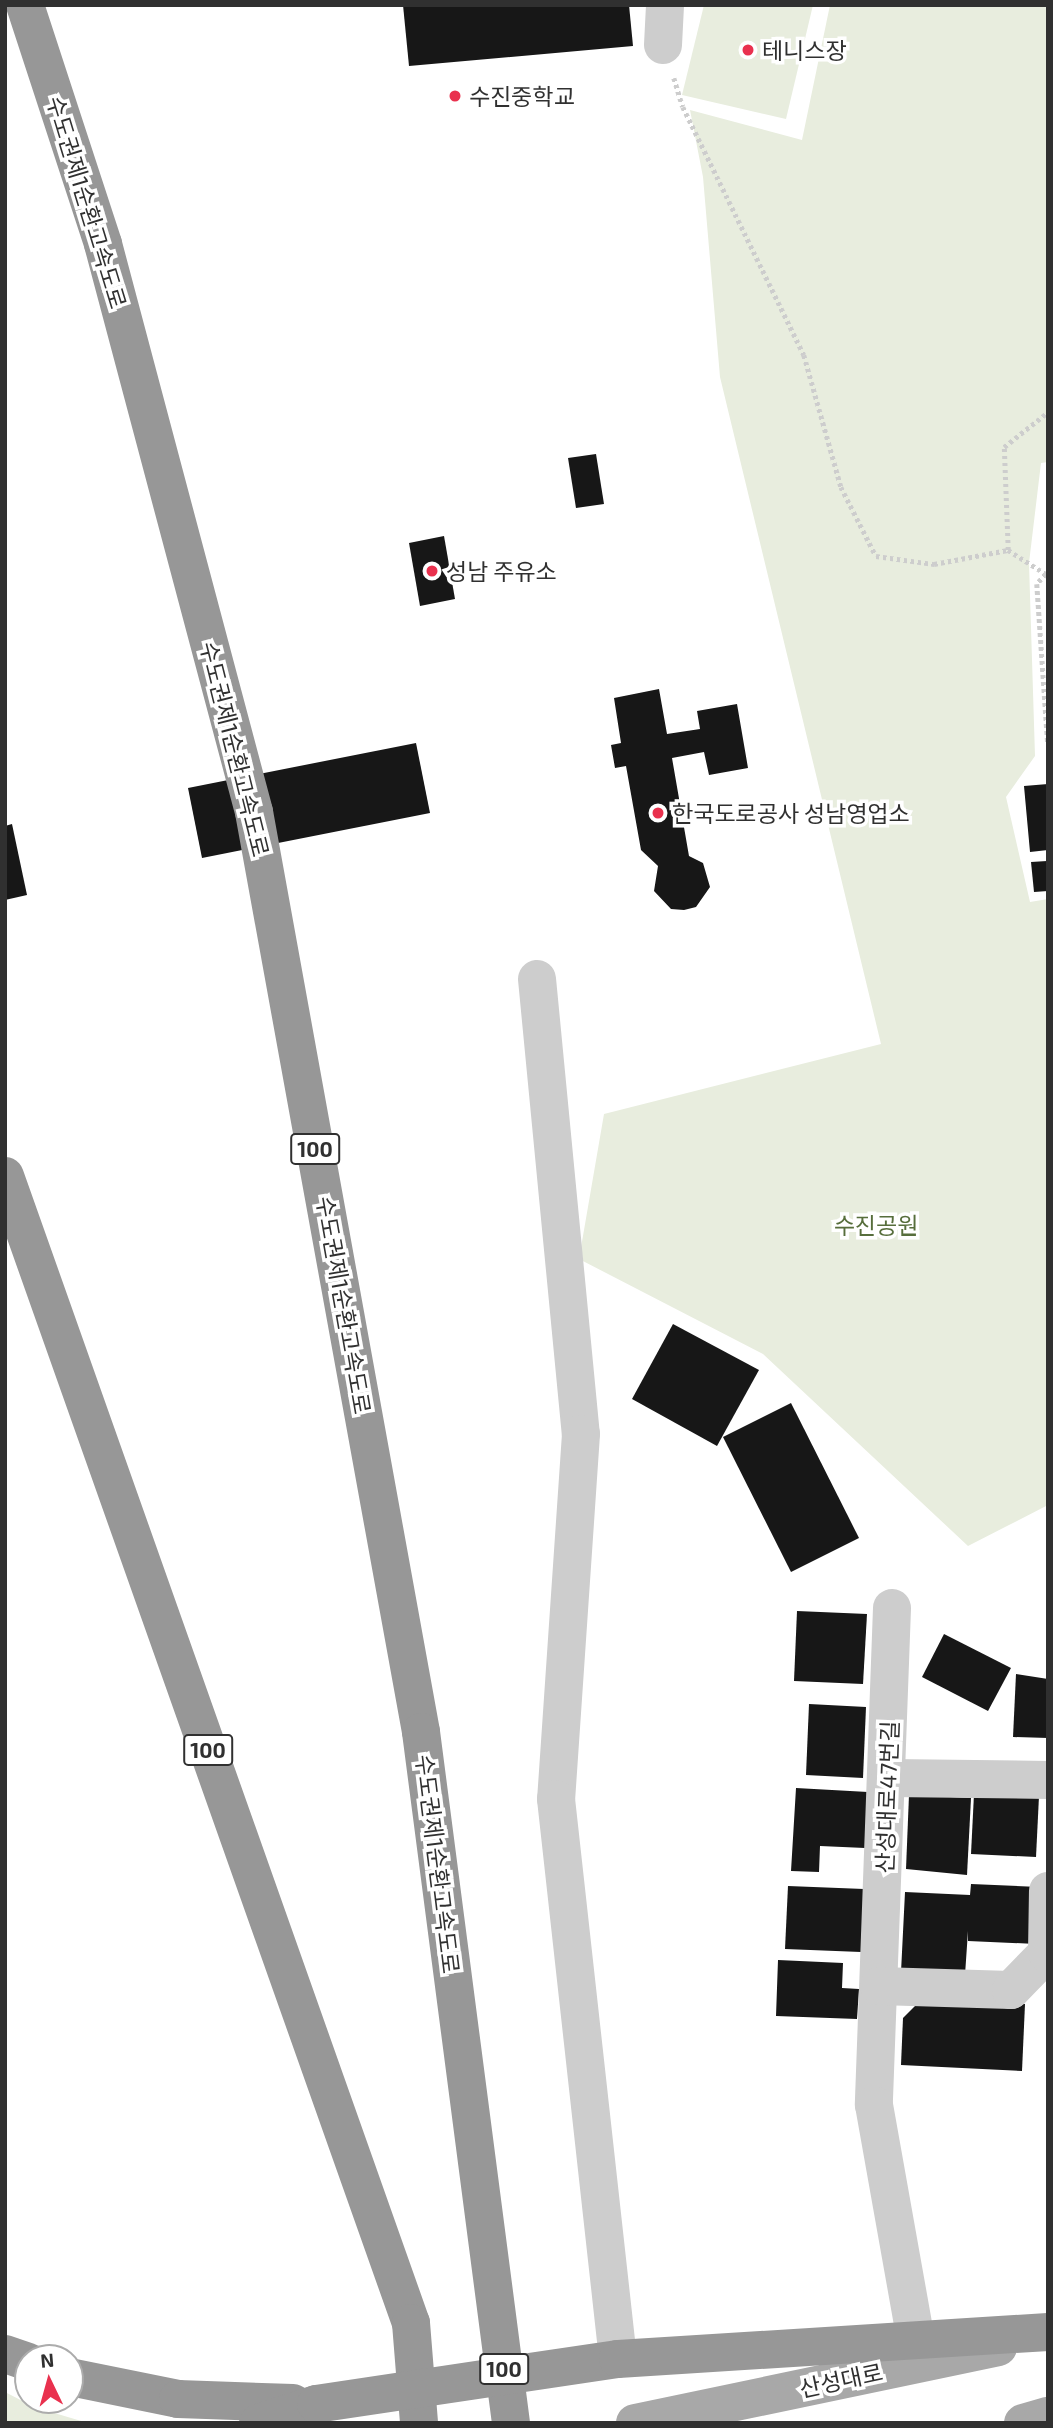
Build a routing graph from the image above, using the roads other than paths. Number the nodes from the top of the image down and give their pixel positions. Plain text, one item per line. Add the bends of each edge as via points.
1 (25, 5) edge
2 (665, 5) edge
3 (663, 45) road end
4 (537, 979) dead end
5 (5, 1176) edge
6 (892, 1608) dead end
7 (890, 1778) junction
8 (1048, 1780) edge
9 (1048, 1891) edge
10 (879, 1986) junction
11 (1048, 2334) edge
12 (916, 2340) junction
13 (618, 2359) junction
14 (84, 2380) edge
15 (316, 2404) junction
16 (1048, 2416) edge
17 (258, 2423) edge
18 (419, 2423) edge
19 (511, 2423) edge
20 (635, 2423) edge
21 (1023, 2423) edge

1 - 19 highway, 수도권제1순환고속도로 / 100 via 103,244 254,812 421,1732
2 - 3 street
4 - 13 street via 581,1434 556,1799
5 - 18 highway, 100 via 411,2323
6 - 7 street, 산성대로47번길
7 - 8 street
7 - 10 street, 산성대로47번길
9 - 10 street via 1047,1953 1011,1990
10 - 12 street, 산성대로47번길 via 874,2105
11 - 12 highway
11 - 20 main road, 산성대로
12 - 13 highway
13 - 15 highway
14 - 15 highway via 178,2399
15 - 17 highway
16 - 21 main road

